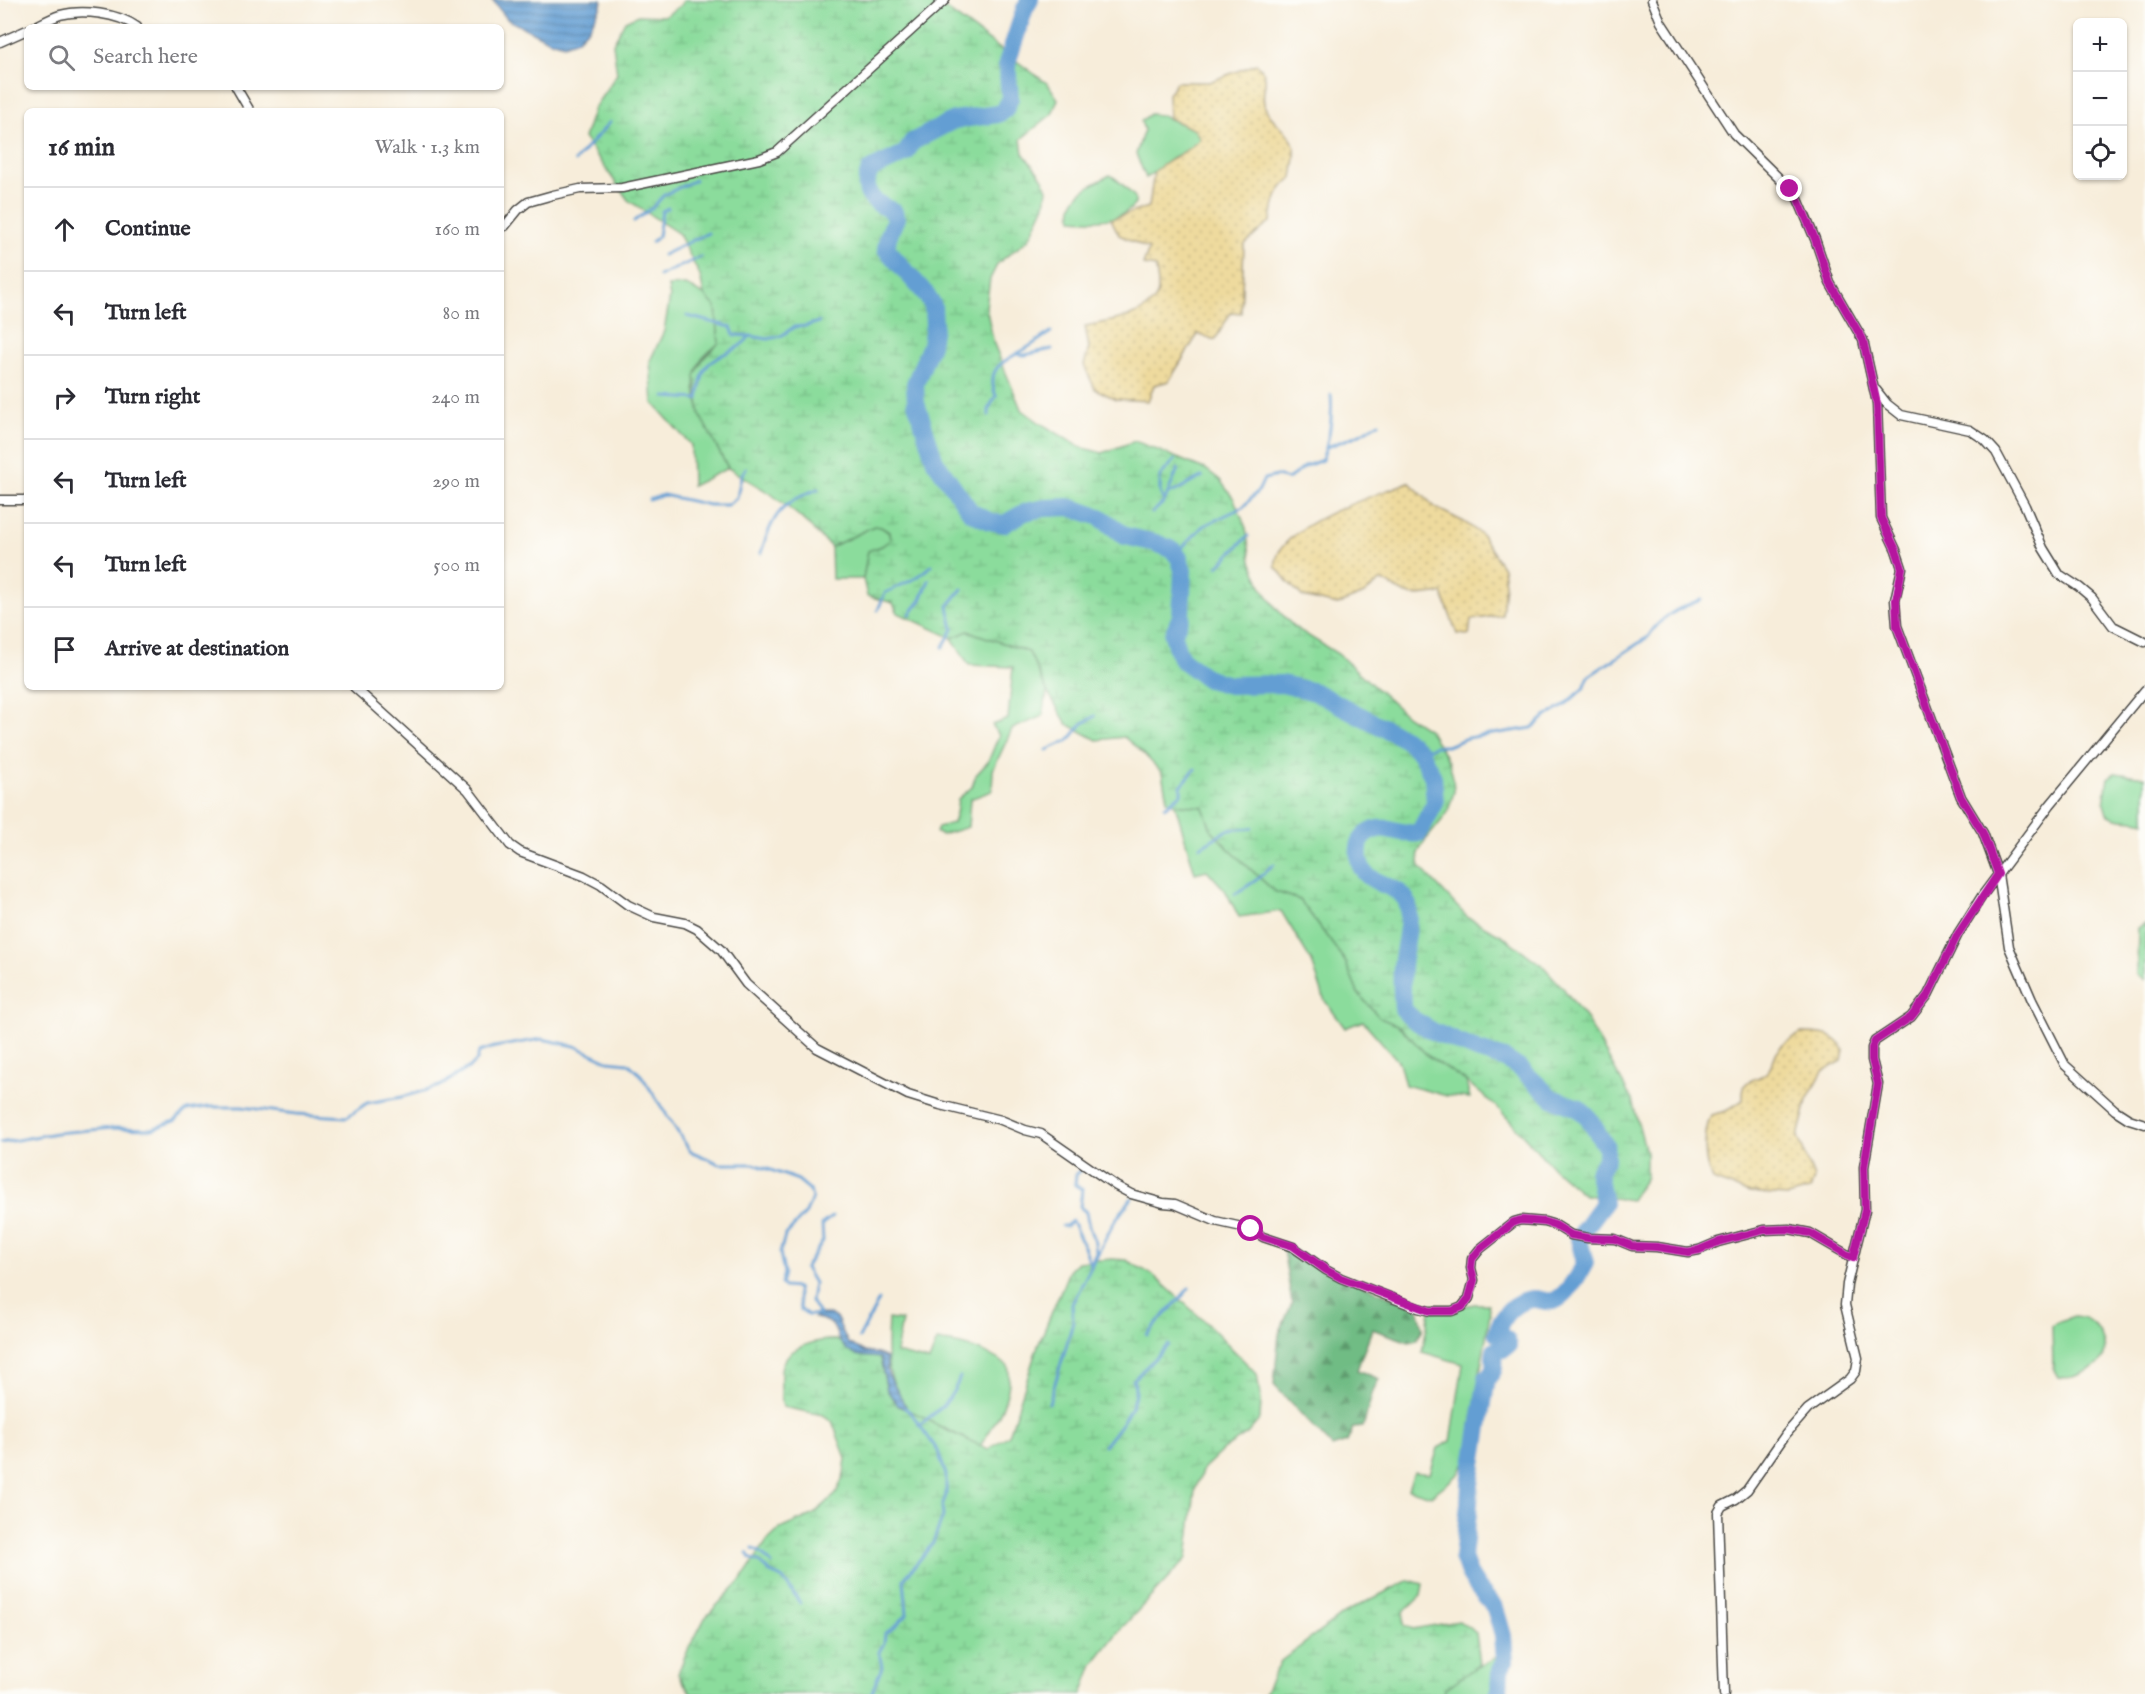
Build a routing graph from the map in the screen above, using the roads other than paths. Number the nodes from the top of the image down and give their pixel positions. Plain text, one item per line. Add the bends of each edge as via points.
1 (945, 0) edge
2 (1652, 0) edge
3 (40, 24) edge
4 (132, 24) edge
5 (24, 31) edge
6 (0, 42) edge
7 (238, 90) edge
8 (248, 108) edge
9 (504, 226) edge
10 (1874, 387) junction
11 (0, 500) edge
12 (24, 500) edge
13 (2145, 642) edge
14 (357, 690) edge
15 (2145, 690) edge
16 (1998, 874) junction
17 (2145, 1124) edge
18 (1853, 1258) junction
19 (1724, 1694) edge

1 - 9 street via 777,152 622,188 580,189 553,195 528,202
2 - 10 street via 1661,22 1734,134 1798,199 1830,283 1863,340
3 - 4 street via 72,12 114,17
5 - 6 street
7 - 8 street
10 - 13 street via 1901,415 1970,430 1984,440 1996,452 2059,574 2092,598 2113,626
10 - 16 street via 1881,457 1881,518 1902,568 1896,600 1897,626 1961,797 1983,833
11 - 12 street
14 - 18 street via 468,790 510,845 584,876 654,917 697,929 721,950 746,984 817,1048 908,1095 1041,1134 1131,1194 1251,1229 1293,1246 1341,1278 1418,1308 1452,1311 1462,1307 1474,1280 1472,1259 1521,1220 1545,1222 1571,1235 1688,1252 1764,1230 1789,1229 1810,1233
15 - 16 street
16 - 17 street via 2009,947 2065,1065 2115,1110
16 - 18 street via 1958,934 1928,995 1911,1017 1875,1041 1872,1048 1878,1084 1864,1167 1865,1210
18 - 19 street via 1845,1305 1858,1358 1856,1371 1808,1409 1747,1490 1718,1513

